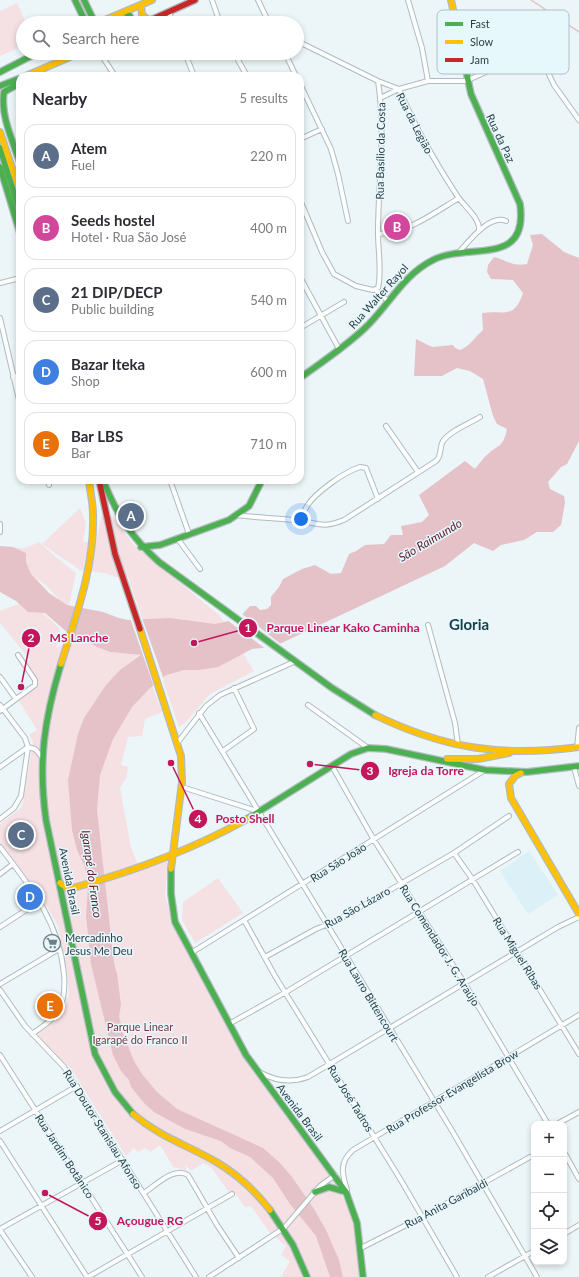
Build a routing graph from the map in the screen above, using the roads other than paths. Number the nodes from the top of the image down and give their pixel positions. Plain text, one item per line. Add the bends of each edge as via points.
1 (75, 0) edge
2 (84, 0) edge
3 (152, 0) edge
4 (195, 0) edge
5 (212, 0) edge
6 (258, 0) edge
7 (408, 0) edge
8 (451, 0) edge
9 (141, 5) junction
10 (453, 10) edge
11 (125, 12) junction
12 (169, 12) junction
13 (83, 16) edge
14 (92, 16) edge
15 (115, 16) edge
16 (130, 16) edge
17 (142, 16) edge
18 (160, 16) edge
19 (170, 16) edge
20 (218, 16) edge
21 (266, 16) edge
22 (304, 44) edge
23 (23, 60) edge
24 (63, 60) edge
25 (105, 60) edge
26 (188, 60) edge
27 (238, 60) edge
28 (288, 60) edge
29 (2, 70) edge
30 (41, 70) junction
31 (36, 72) edge
32 (38, 72) edge
33 (112, 72) edge
34 (192, 72) edge
35 (245, 72) edge
36 (294, 72) edge
37 (465, 74) edge
38 (480, 74) edge
39 (549, 74) edge
40 (16, 80) edge
41 (428, 80) junction
42 (466, 80) junction
43 (378, 81) junction
44 (16, 85) edge
45 (0, 86) edge
46 (399, 89) junction
47 (304, 92) edge
48 (2, 94) edge
49 (380, 98) junction
50 (579, 120) edge
51 (0, 121) edge
52 (7, 126) junction
53 (322, 129) junction
54 (0, 132) edge
55 (304, 136) edge
56 (0, 148) edge
57 (16, 152) edge
58 (0, 167) edge
59 (16, 179) edge
60 (459, 198) junction
61 (16, 200) edge
62 (520, 204) joint
63 (304, 209) edge
64 (16, 220) edge
65 (348, 221) dead end
66 (506, 222) dead end
67 (479, 230) junction
68 (378, 234) junction
69 (460, 251) junction
70 (16, 279) edge
71 (0, 283) edge
72 (304, 284) edge
73 (374, 290) junction
74 (388, 301) junction
75 (344, 302) dead end
76 (322, 315) junction
77 (0, 318) edge
78 (304, 326) edge
79 (339, 350) junction
80 (304, 375) edge
81 (16, 376) edge
82 (13, 377) junction
83 (16, 389) edge
84 (480, 417) dead end
85 (386, 426) dead end
86 (418, 472) junction
87 (90, 484) edge
88 (100, 484) edge
89 (105, 484) edge
90 (171, 484) edge
91 (260, 484) edge
92 (378, 499) junction
93 (236, 516) junction
94 (302, 522) junction
95 (0, 524) edge
96 (0, 532) edge
97 (189, 534) junction
98 (177, 538) junction
99 (160, 545) junction
100 (141, 547) junction
101 (151, 555) junction
102 (200, 569) dead end
103 (428, 625) dead end
104 (18, 655) dead end
105 (296, 661) junction
106 (0, 677) edge
107 (234, 688) junction
108 (16, 699) junction
109 (308, 705) dead end
110 (1, 708) edge
111 (199, 713) junction
112 (579, 728) edge
113 (178, 742) junction
114 (43, 744) junction
115 (458, 745) junction
116 (28, 748) junction
117 (368, 748) junction
118 (578, 748) edge
119 (35, 749) junction
120 (223, 751) junction
121 (514, 751) junction
122 (422, 756) junction
123 (42, 760) junction
124 (332, 766) junction
125 (577, 766) edge
126 (0, 767) edge
127 (485, 770) junction
128 (527, 772) junction
129 (579, 786) edge
130 (182, 787) junction
131 (258, 811) junction
132 (509, 816) dead end
133 (0, 818) edge
134 (374, 840) junction
135 (0, 847) edge
136 (518, 852) dead end
137 (454, 853) junction
138 (171, 857) junction
139 (14, 864) junction
140 (0, 874) edge
141 (473, 880) junction
142 (60, 883) junction
143 (401, 883) junction
144 (302, 884) junction
145 (40, 901) junction
146 (419, 912) junction
147 (579, 914) edge
148 (579, 917) edge
149 (244, 920) junction
150 (327, 924) junction
151 (0, 927) edge
152 (59, 949) junction
153 (518, 952) junction
154 (191, 954) junction
155 (345, 955) junction
156 (264, 957) junction
157 (0, 984) edge
158 (465, 984) junction
159 (0, 990) edge
160 (286, 992) junction
161 (579, 1015) edge
162 (229, 1024) junction
163 (562, 1025) junction
164 (389, 1029) junction
165 (32, 1034) junction
166 (579, 1054) edge
167 (0, 1055) edge
168 (508, 1056) junction
169 (330, 1065) junction
170 (256, 1070) junction
171 (77, 1086) junction
172 (435, 1101) junction
173 (36, 1111) junction
174 (579, 1112) edge
175 (546, 1121) edge
176 (562, 1121) edge
177 (0, 1131) edge
178 (375, 1137) junction
179 (0, 1141) edge
180 (530, 1157) dead end
181 (567, 1157) edge
182 (123, 1160) junction
183 (335, 1175) junction
184 (579, 1179) edge
185 (82, 1182) junction
186 (482, 1184) junction
187 (346, 1192) junction
188 (144, 1193) junction
189 (232, 1194) dead end
190 (314, 1194) junction
191 (351, 1202) junction
192 (41, 1206) junction
193 (206, 1208) junction
194 (422, 1217) junction
195 (579, 1225) edge
196 (284, 1228) junction
197 (0, 1230) edge
198 (167, 1231) junction
199 (567, 1232) edge
200 (361, 1248) junction
201 (128, 1253) junction
202 (531, 1253) edge
203 (525, 1256) junction
204 (240, 1258) junction
205 (32, 1277) edge
206 (87, 1277) edge
207 (142, 1277) edge
208 (196, 1277) edge
209 (209, 1277) edge
210 (307, 1277) edge
211 (363, 1277) edge
212 (457, 1277) edge
213 (488, 1277) edge
214 (537, 1277) edge

1 - 13 main road
2 - 14 main road
3 - 9 main road
4 - 12 main road
5 - 20 street
6 - 21 street
7 - 41 street
8 - 10 main road, Rua da Paz
9 - 11 main road
9 - 17 main road
11 - 15 main road
11 - 16 main road
12 - 18 main road
12 - 19 street
22 - 43 street, Rua da Legião
23 - 29 main road
24 - 30 main road
25 - 33 street
26 - 34 street
27 - 35 street
28 - 36 street
30 - 31 main road
30 - 32 main road
37 - 42 main road, Rua da Paz
38 - 42 street
39 - 50 street
40 - 45 main road
41 - 42 street
41 - 46 street
42 - 62 main road, Rua da Paz
43 - 46 street, Rua da Legião
43 - 49 street, Rua Basílio da Costa
44 - 48 main road
46 - 49 street
46 - 60 street, Rua da Legião via 422,139
47 - 53 street
48 - 52 main road via 1,107
49 - 68 street, Rua Basílio da Costa via 381,173
51 - 52 main road
52 - 57 main road
53 - 55 street
53 - 65 street via 336,164
54 - 59 main road
56 - 61 main road
58 - 64 main road
60 - 67 street, Rua da Legião via 477,221
60 - 68 street via 418,222 392,232
62 - 69 main road, Rua Walter Rayol via 520,225 513,239 506,245 499,250
63 - 73 street via 334,274 356,286
66 - 67 street via 499,220
67 - 69 street
68 - 73 street, Rua Basílio da Costa via 379,279 378,288
69 - 74 main road, Rua Walter Rayol via 418,267
70 - 71 street
72 - 76 street
73 - 74 street
74 - 79 main road, Rua Walter Rayol via 369,324
75 - 76 street
76 - 78 street
76 - 79 street
77 - 82 street
79 - 80 main road, Rua Walter Rayol
81 - 82 street
82 - 83 street
84 - 86 street via 446,438 441,446 439,458
85 - 86 street
86 - 92 street
87 - 114 main road, Avenida Brasil via 94,516 88,573 50,703
88 - 113 main road, Avenida Brasil via 124,583
89 - 100 main road via 116,513
90 - 97 street
91 - 93 main road via 253,500
92 - 94 street via 332,524 319,526
92 - 94 street via 366,468 360,467 312,499 304,510
93 - 94 street
93 - 97 main road
95 - 96 street
97 - 98 main road
98 - 99 main road
98 - 102 street
99 - 100 main road
99 - 101 main road
100 - 101 main road
101 - 105 main road via 183,581
103 - 115 street via 455,723
104 - 108 street via 35,680 35,685
105 - 107 street
105 - 115 main road via 332,688 381,718 428,738
106 - 108 street
107 - 111 street via 211,701
107 - 120 street via 254,729
108 - 110 street
109 - 117 street
110 - 116 street via 26,738
111 - 113 street
111 - 120 street, Rua Lauro Bittencourt
112 - 118 street
113 - 130 main road, Avenida Brasil via 182,763
114 - 119 street
114 - 123 main road, Avenida Brasil
115 - 121 main road via 483,750
116 - 119 street
116 - 126 street
116 - 133 street via 21,796 14,808
117 - 122 main road
117 - 124 main road via 351,754
118 - 121 main road via 541,752
119 - 123 street
120 - 131 street, Rua Lauro Bittencourt
121 - 122 main road via 469,761
122 - 127 main road
123 - 142 main road, Avenida Brasil via 44,802
124 - 131 main road
124 - 134 street, Rua Comendador J. G. Araújo
125 - 128 main road
125 - 129 street
127 - 128 main road
127 - 134 street, Rua São João
128 - 147 main road via 519,773 512,779 509,790 511,798
130 - 131 street
130 - 138 main road, Avenida Brasil
131 - 138 main road
131 - 144 street, Rua Lauro Bittencourt
132 - 137 street, Rua São Lázaro
134 - 143 street, Rua Comendador J. G. Araújo
134 - 144 street, Rua São João
135 - 139 street
136 - 141 street
137 - 141 street, Rua Miguel Ribas
137 - 143 street, Rua São Lázaro
138 - 142 main road via 78,886 67,888
138 - 154 main road, Avenida Brasil via 169,883 172,909 175,922
139 - 140 street
139 - 145 street
141 - 146 street
141 - 153 street, Rua Miguel Ribas
142 - 196 main road, Avenida Brasil via 90,1034 95,1054 109,1085 121,1101 150,1128 219,1164 242,1181 260,1198
143 - 146 street, Rua Comendador J. G. Araújo
143 - 150 street, Rua São Lázaro
144 - 149 street, Rua São João
144 - 150 street, Rua Lauro Bittencourt
145 - 151 street
145 - 152 street via 54,929
146 - 155 street
146 - 158 street, Rua Comendador J. G. Araújo
148 - 153 street
149 - 154 street, Rua São João
149 - 156 street, Rua José Tadros
150 - 155 street, Rua Lauro Bittencourt
150 - 156 street, Rua São Lázaro
152 - 157 street
152 - 165 street via 65,985 62,1003 54,1017
153 - 158 street
153 - 163 street, Rua Miguel Ribas
154 - 162 main road, Avenida Brasil
155 - 160 street
155 - 164 street, Rua Lauro Bittencourt
156 - 160 street, Rua José Tadros
158 - 164 street
158 - 168 street, Rua Comendador J. G. Araújo
159 - 165 street, Rua Doutor Stanislau Afonso
160 - 162 street
160 - 169 street, Rua José Tadros
161 - 163 street, Rua Professor Evangelista Brow
162 - 170 main road, Avenida Brasil
163 - 166 street, Rua Miguel Ribas
163 - 168 street, Rua Professor Evangelista Brow
164 - 169 street
164 - 172 street, Rua Lauro Bittencourt
165 - 171 street, Rua Doutor Stanislau Afonso via 64,1067
167 - 173 street, Rua Jardim Botânico
168 - 172 street, Rua Professor Evangelista Brow
168 - 175 street, Rua Comendador J. G. Araújo
169 - 170 street via 308,1077 293,1081 274,1078
169 - 178 street, Rua José Tadros
170 - 183 main road, Avenida Brasil
171 - 173 street
171 - 182 street, Rua Doutor Stanislau Afonso
172 - 178 street, Rua Professor Evangelista Brow
172 - 186 street, Rua Lauro Bittencourt
173 - 177 street
173 - 185 street, Rua Jardim Botânico
174 - 176 street
178 - 191 street, Rua Professor Evangelista Brow via 349,1154 343,1163 343,1178
178 - 194 street, Rua José Tadros
179 - 192 street
180 - 186 street, Rua Anita Garibaldi
181 - 184 street
182 - 185 street
182 - 188 street, Rua Doutor Stanislau Afonso
183 - 187 main road, Avenida Brasil
183 - 190 street via 322,1183
185 - 192 street
185 - 201 street, Rua Jardim Botânico
186 - 194 street, Rua Anita Garibaldi
186 - 203 street, Rua Lauro Bittencourt
187 - 190 main road via 329,1187
187 - 191 main road, Avenida Brasil
188 - 193 street via 175,1172 183,1172 188,1175
188 - 198 street, Rua Doutor Stanislau Afonso
189 - 193 street
190 - 196 street
191 - 200 main road, Avenida Brasil
192 - 197 street
192 - 206 street
193 - 198 street
193 - 204 street
194 - 200 street, Rua Anita Garibaldi
194 - 212 street, Rua José Tadros
195 - 199 street
196 - 204 street
196 - 210 main road, Avenida Brasil
197 - 205 street
198 - 201 street
198 - 208 street, Rua Doutor Stanislau Afonso
200 - 211 main road, Avenida Brasil
201 - 206 street
201 - 207 street, Rua Jardim Botânico
202 - 203 street
203 - 213 street
203 - 214 street, Rua Lauro Bittencourt
204 - 209 street

